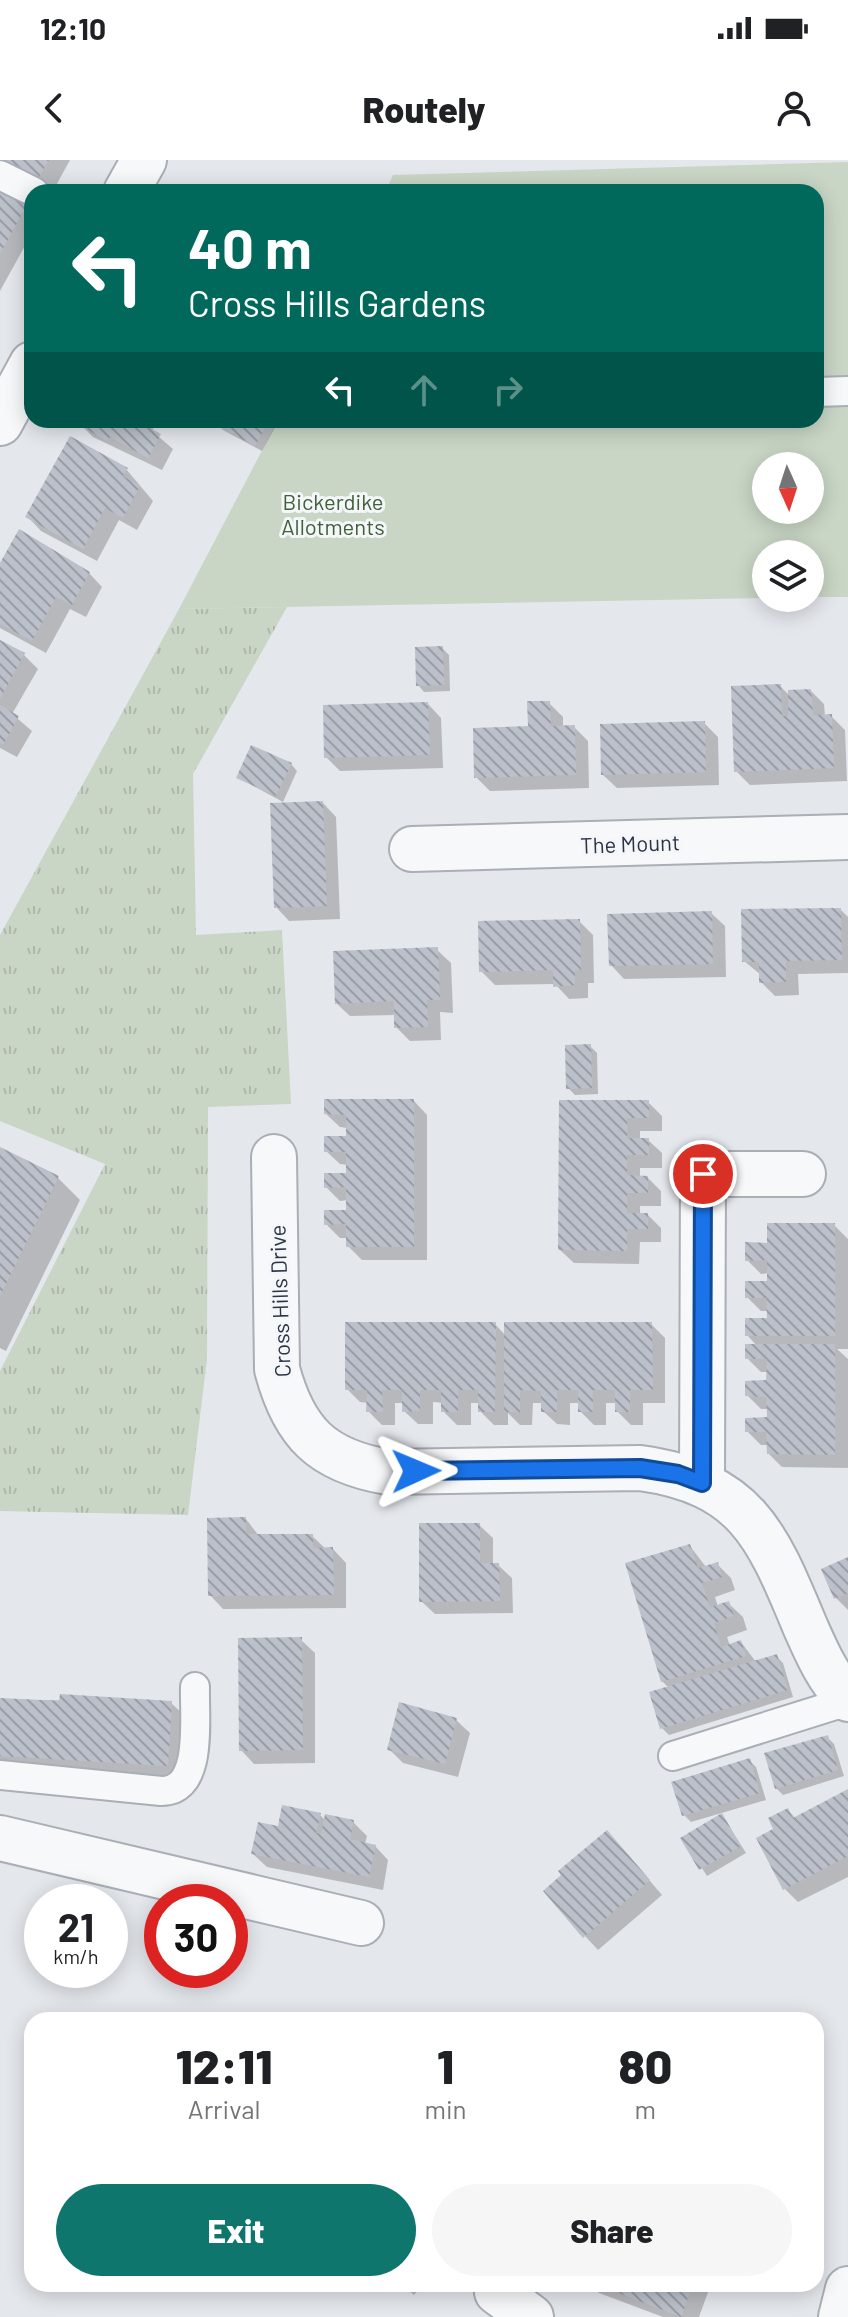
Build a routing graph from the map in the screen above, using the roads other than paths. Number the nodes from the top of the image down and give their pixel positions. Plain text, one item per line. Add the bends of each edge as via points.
1 (144, 160) edge
2 (0, 175) edge
3 (130, 184) edge
4 (24, 187) edge
5 (24, 379) edge
6 (848, 391) edge
7 (824, 392) edge
8 (0, 423) edge
9 (848, 837) edge
10 (412, 849) dead end
11 (274, 1157) dead end
12 (803, 1174) dead end
13 (702, 1483) junction
14 (195, 1687) dead end
15 (848, 1700) edge
16 (673, 1756) dead end
17 (0, 1775) edge
18 (0, 1838) edge
19 (361, 1923) dead end
20 (848, 2289) edge
21 (841, 2317) edge

1 - 3 street
2 - 4 lane
5 - 8 street
6 - 7 lane
9 - 10 street, The Mount
11 - 13 street, Cross Hills Drive via 277,1369 302,1430 327,1452 356,1466 388,1472 640,1468
12 - 13 street via 703,1174
13 - 15 street, Cross Hills Drive via 743,1510 767,1540 818,1659
14 - 17 lane via 191,1769 177,1788 161,1791
15 - 16 lane
18 - 19 street
20 - 21 street

